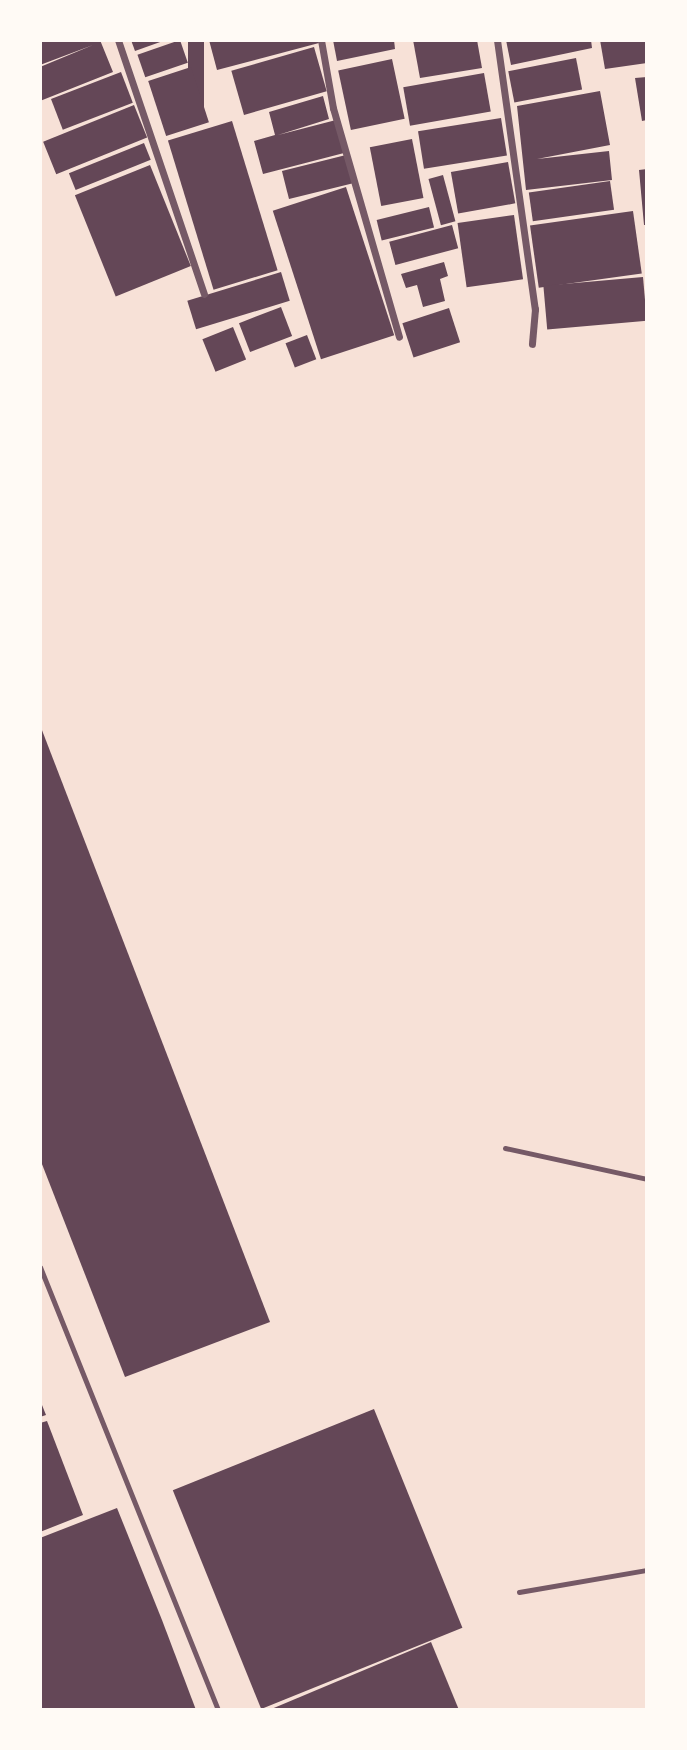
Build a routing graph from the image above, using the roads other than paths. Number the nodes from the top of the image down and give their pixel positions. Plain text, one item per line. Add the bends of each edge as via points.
1 (118, 40) edge
2 (321, 40) edge
3 (497, 40) edge
4 (204, 294) dead end
5 (399, 337) dead end
6 (531, 344) dead end
7 (505, 1148) dead end
8 (647, 1179) edge
9 (40, 1267) edge
10 (647, 1570) edge
11 (519, 1592) dead end
12 (218, 1710) edge

1 - 4 street
2 - 5 street via 333,108
3 - 6 street via 534,309
7 - 8 lane
9 - 12 lane
10 - 11 lane

